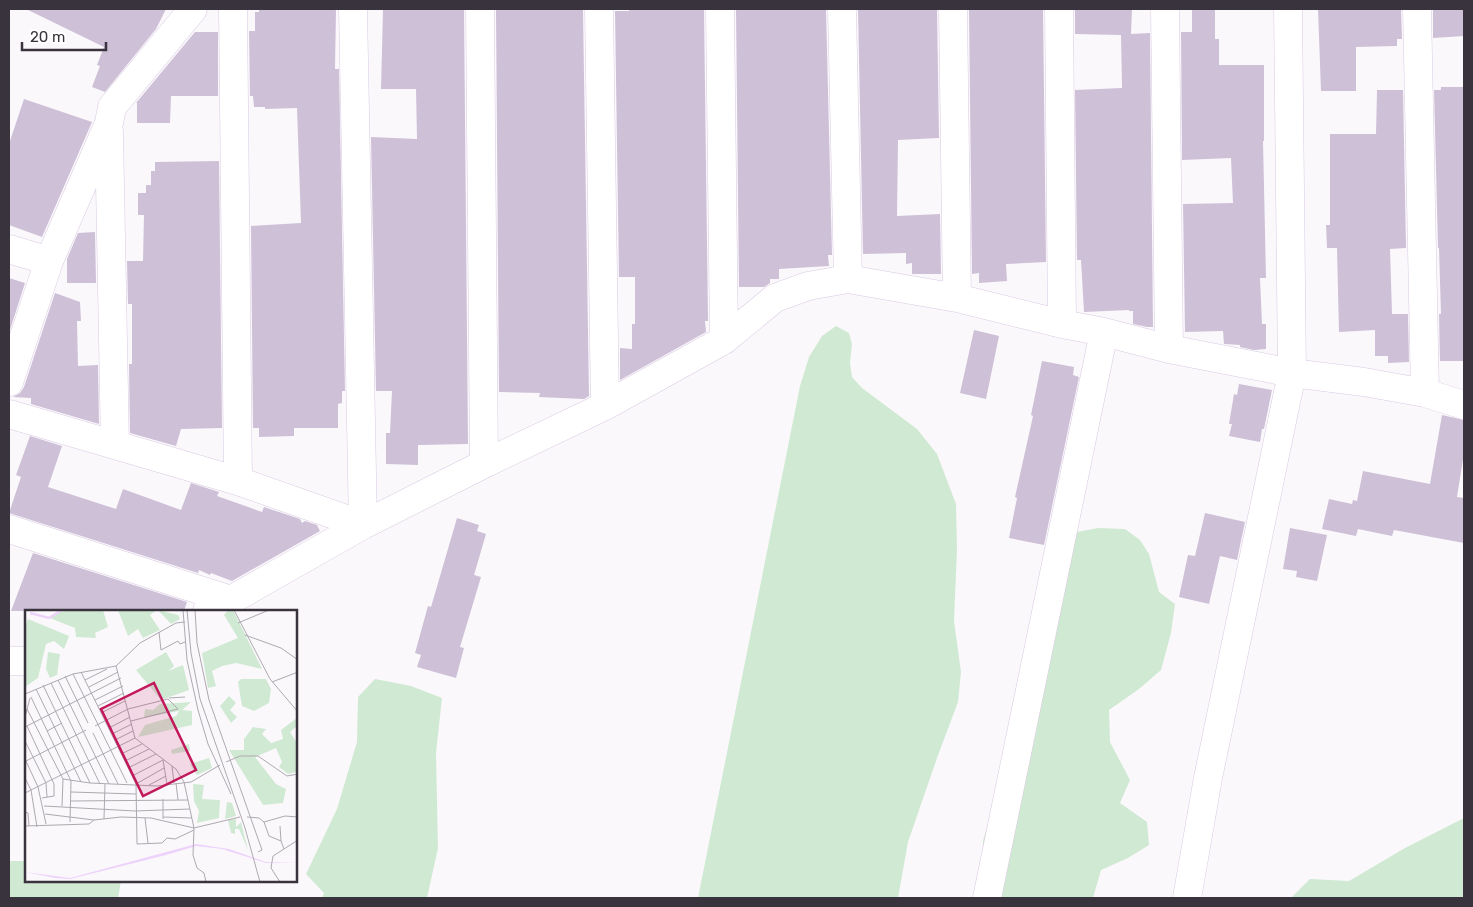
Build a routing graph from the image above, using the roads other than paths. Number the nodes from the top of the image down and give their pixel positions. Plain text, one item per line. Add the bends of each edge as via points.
1 (193, 9) edge
2 (233, 9) edge
3 (353, 9) edge
4 (480, 9) edge
5 (599, 9) edge
6 (720, 9) edge
7 (842, 9) edge
8 (953, 9) edge
9 (1059, 9) edge
10 (1165, 9) edge
11 (1288, 9) edge
12 (1417, 9) edge
13 (109, 123) junction
14 (9, 249) edge
15 (49, 261) junction
16 (848, 279) junction
17 (958, 298) junction
18 (1062, 324) junction
19 (1104, 332) junction
20 (724, 340) junction
21 (1169, 349) junction
22 (1292, 372) junction
23 (10, 374) edge
24 (1425, 393) junction
25 (1464, 405) edge
26 (605, 406) junction
27 (9, 414) edge
28 (115, 444) junction
29 (484, 464) junction
30 (238, 481) junction
31 (363, 525) junction
32 (9, 529) edge
33 (231, 600) junction
34 (209, 610) edge
35 (9, 661) edge
36 (25, 661) edge
37 (987, 898) edge
38 (1187, 898) edge

1 - 13 street via 112,107
2 - 30 street
3 - 31 street
4 - 29 street
5 - 26 street
6 - 20 street
7 - 16 street
8 - 17 street
9 - 18 street
10 - 21 street
11 - 22 street
12 - 24 street
13 - 15 street
13 - 28 street
14 - 15 street
15 - 23 street
16 - 17 street
16 - 20 street via 808,286 775,298
17 - 18 street
18 - 19 street
19 - 21 street
19 - 37 street
20 - 26 street
21 - 22 street
22 - 24 street
22 - 38 street via 1208,778
24 - 25 street
26 - 29 street
27 - 28 street
28 - 30 street
29 - 31 street
30 - 31 street
31 - 33 street
32 - 33 street
33 - 34 street
35 - 36 street

